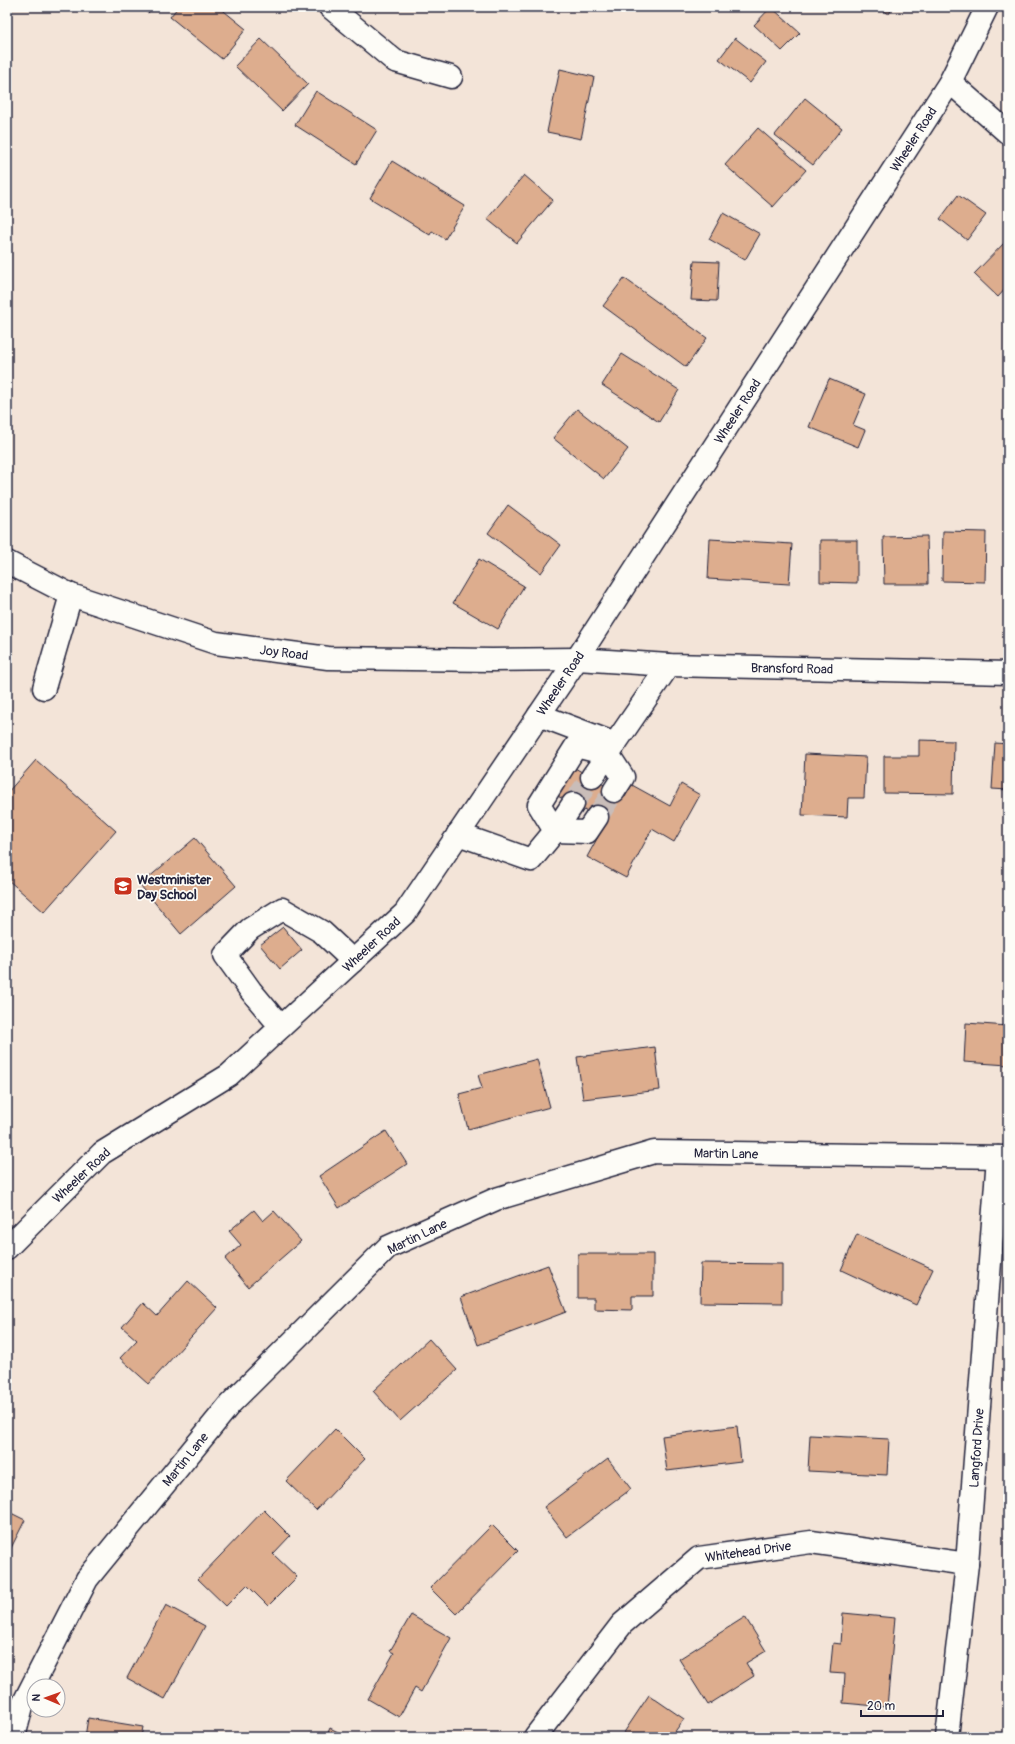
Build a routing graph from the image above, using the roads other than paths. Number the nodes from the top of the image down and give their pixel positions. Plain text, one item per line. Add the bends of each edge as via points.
1 (330, 7) edge
2 (987, 7) edge
3 (451, 77) dead end
4 (950, 82) junction
5 (1008, 133) edge
6 (7, 562) edge
7 (72, 595) junction
8 (577, 659) junction
9 (669, 664) junction
10 (1008, 673) edge
11 (44, 688) dead end
12 (539, 715) junction
13 (612, 749) junction
14 (592, 777) tunnel mouth
15 (614, 790) tunnel mouth
16 (573, 804) tunnel mouth
17 (597, 818) tunnel mouth
18 (556, 831) junction
19 (458, 834) junction
20 (353, 961) junction
21 (281, 1027) junction
22 (1003, 1157) edge
23 (7, 1248) edge
24 (967, 1564) junction
25 (14, 1737) edge
26 (535, 1737) edge
27 (947, 1737) edge

1 - 3 street via 395,61
2 - 4 street, Wheeler Road
4 - 5 street
4 - 8 street, Wheeler Road
6 - 7 street, Joy Road
7 - 8 street, Joy Road via 216,643 328,658
7 - 11 street
8 - 9 street, Bransford Road
8 - 12 street, Wheeler Road
9 - 10 street, Bransford Road
9 - 13 street
12 - 13 street
12 - 19 street, Wheeler Road
13 - 14 street
13 - 15 street via 623,777
13 - 18 street via 576,746 539,805
16 - 18 street
17 - 18 street via 587,832
18 - 19 street via 531,860
19 - 20 street, Wheeler Road via 404,913
20 - 21 street, Wheeler Road
20 - 21 street via 322,932 282,909 250,929 225,955 250,991
21 - 23 street, Wheeler Road via 229,1075 102,1152
22 - 24 street, Langford Drive
22 - 25 street, Martin Lane via 654,1152 496,1199 388,1247 230,1404 87,1579 22,1706
24 - 26 street, Whitehead Drive via 811,1542 699,1558 622,1624
24 - 27 street, Langford Drive

